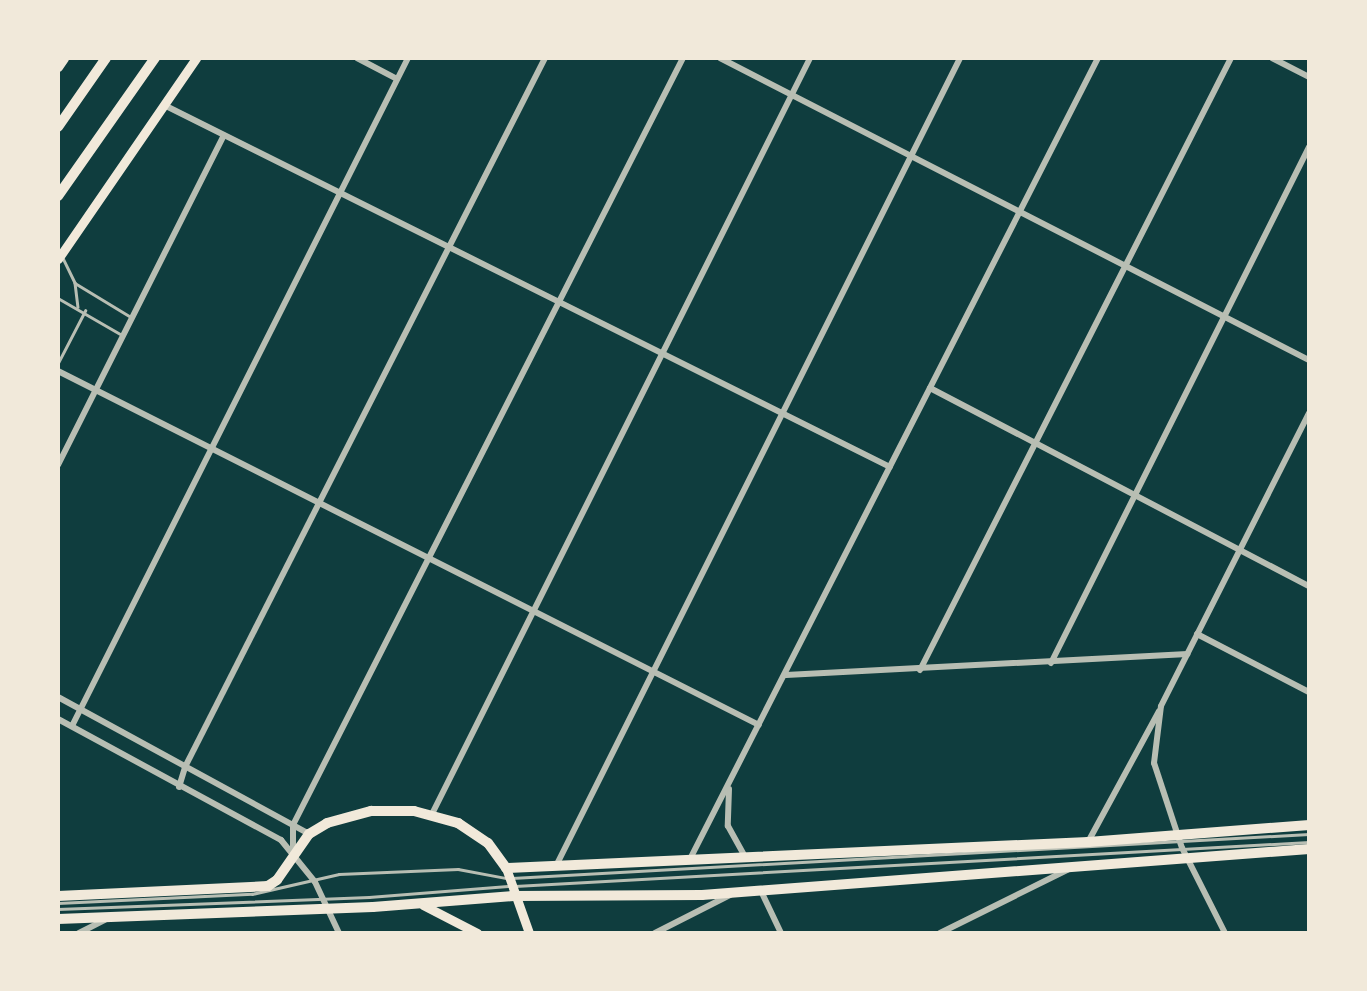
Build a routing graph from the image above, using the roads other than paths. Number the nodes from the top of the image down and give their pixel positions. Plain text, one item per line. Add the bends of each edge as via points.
1 (64, 58) edge
2 (106, 58) edge
3 (155, 58) edge
4 (196, 58) edge
5 (357, 58) edge
6 (408, 58) edge
7 (545, 58) edge
8 (683, 58) edge
9 (720, 58) edge
10 (810, 58) edge
11 (960, 58) edge
12 (1098, 58) edge
13 (1231, 58) edge
14 (1272, 58) edge
15 (58, 67) edge
16 (1309, 77) edge
17 (397, 79) junction
18 (792, 94) junction
19 (164, 104) junction
20 (58, 127) edge
21 (224, 135) junction
22 (1309, 147) edge
23 (911, 155) junction
24 (338, 192) junction
25 (58, 196) edge
26 (1020, 210) junction
27 (449, 249) junction
28 (59, 257) edge
29 (1126, 265) junction
30 (75, 283) junction
31 (58, 299) edge
32 (559, 303) junction
33 (78, 307) junction
34 (85, 312) junction
35 (1224, 316) junction
36 (131, 317) junction
37 (122, 335) junction
38 (662, 354) junction
39 (1309, 360) edge
40 (58, 363) edge
41 (58, 371) edge
42 (930, 388) junction
43 (95, 391) junction
44 (780, 413) junction
45 (1309, 413) edge
46 (1035, 443) junction
47 (210, 450) junction
48 (58, 466) edge
49 (890, 467) junction
50 (1135, 496) junction
51 (321, 505) junction
52 (1239, 551) junction
53 (430, 560) junction
54 (1309, 586) edge
55 (533, 612) junction
56 (1197, 634) junction
57 (1187, 654) junction
58 (1051, 663) junction
59 (920, 670) junction
60 (651, 671) junction
61 (786, 675) junction
62 (1309, 692) edge
63 (58, 697) edge
64 (1161, 706) junction
65 (82, 709) junction
66 (58, 719) edge
67 (759, 725) junction
68 (72, 726) junction
69 (185, 767) junction
70 (729, 785) junction
71 (179, 787) junction
72 (432, 814) junction
73 (293, 825) junction
74 (1309, 825) edge
75 (309, 834) junction
76 (1309, 834) edge
77 (1088, 842) junction
78 (1309, 842) edge
79 (1182, 845) junction
80 (1309, 849) edge
81 (293, 856) junction
82 (746, 859) junction
83 (689, 861) junction
84 (556, 866) junction
85 (1074, 866) junction
86 (315, 882) junction
87 (510, 882) junction
88 (761, 891) junction
89 (734, 893) junction
90 (58, 896) edge
91 (323, 896) junction
92 (58, 903) edge
93 (423, 905) junction
94 (330, 906) junction
95 (58, 909) edge
96 (113, 915) junction
97 (58, 919) edge
98 (79, 933) edge
99 (339, 933) edge
100 (477, 933) edge
101 (529, 933) edge
102 (655, 933) edge
103 (781, 933) edge
104 (940, 933) edge
105 (1225, 933) edge

1 - 15 main road
2 - 20 highway
3 - 25 highway
4 - 19 main road
5 - 17 street
6 - 17 street
7 - 27 street
8 - 32 street
9 - 18 street
10 - 18 street
11 - 23 street
12 - 26 street
13 - 29 street
14 - 16 street
17 - 24 street
18 - 23 street
18 - 38 street
19 - 21 street
19 - 28 main road
21 - 24 street
21 - 36 street
22 - 35 street
23 - 26 street
23 - 44 street
24 - 27 street
24 - 47 street
26 - 29 street
26 - 42 street
27 - 32 street
27 - 51 street
28 - 30 lane
29 - 35 street
29 - 46 street
30 - 33 lane
30 - 36 lane
31 - 33 lane
32 - 38 street
32 - 53 street
33 - 34 lane
34 - 37 lane
34 - 40 lane
35 - 39 street
35 - 50 street
36 - 37 street
37 - 43 street
38 - 44 street
38 - 55 street
41 - 43 street
42 - 46 street
42 - 49 street
43 - 47 street
43 - 48 street
44 - 49 street
44 - 60 street
45 - 52 street
46 - 50 street
46 - 59 street
47 - 51 street
47 - 65 street
49 - 61 street
50 - 52 street
50 - 58 street
51 - 53 street
51 - 69 street
52 - 54 street
52 - 56 street
53 - 55 street
53 - 73 street
55 - 60 street
55 - 72 street
56 - 57 street
56 - 62 street
57 - 58 street
57 - 64 street
58 - 59 street
59 - 61 street
60 - 67 street
60 - 84 street
61 - 67 street
63 - 65 street
64 - 77 street
64 - 79 street via 1154,763
65 - 68 street
65 - 69 street
66 - 68 street
67 - 70 street
68 - 71 street
69 - 71 street
69 - 73 street
70 - 82 street via 728,826
70 - 83 street
71 - 81 street via 281,840
72 - 75 main road via 371,811 327,823
72 - 87 main road via 473,831 488,843
73 - 75 street
73 - 81 street
74 - 79 main road
75 - 81 main road
76 - 79 lane
77 - 79 main road
77 - 82 main road
78 - 79 lane
79 - 80 main road
79 - 85 main road
79 - 87 lane
79 - 87 lane
79 - 105 street
81 - 86 street
81 - 90 main road via 277,880 263,887
82 - 83 main road
83 - 84 main road
84 - 87 main road
85 - 88 main road
85 - 104 street
86 - 87 lane via 339,874 458,869
86 - 91 street
86 - 92 lane via 252,894
87 - 89 main road
87 - 91 lane via 460,892
87 - 93 main road
87 - 101 main road
88 - 89 main road
88 - 103 street
89 - 102 street
91 - 94 street
91 - 95 lane
93 - 94 main road
93 - 100 main road
94 - 96 main road
94 - 99 street
96 - 97 main road
96 - 98 street

